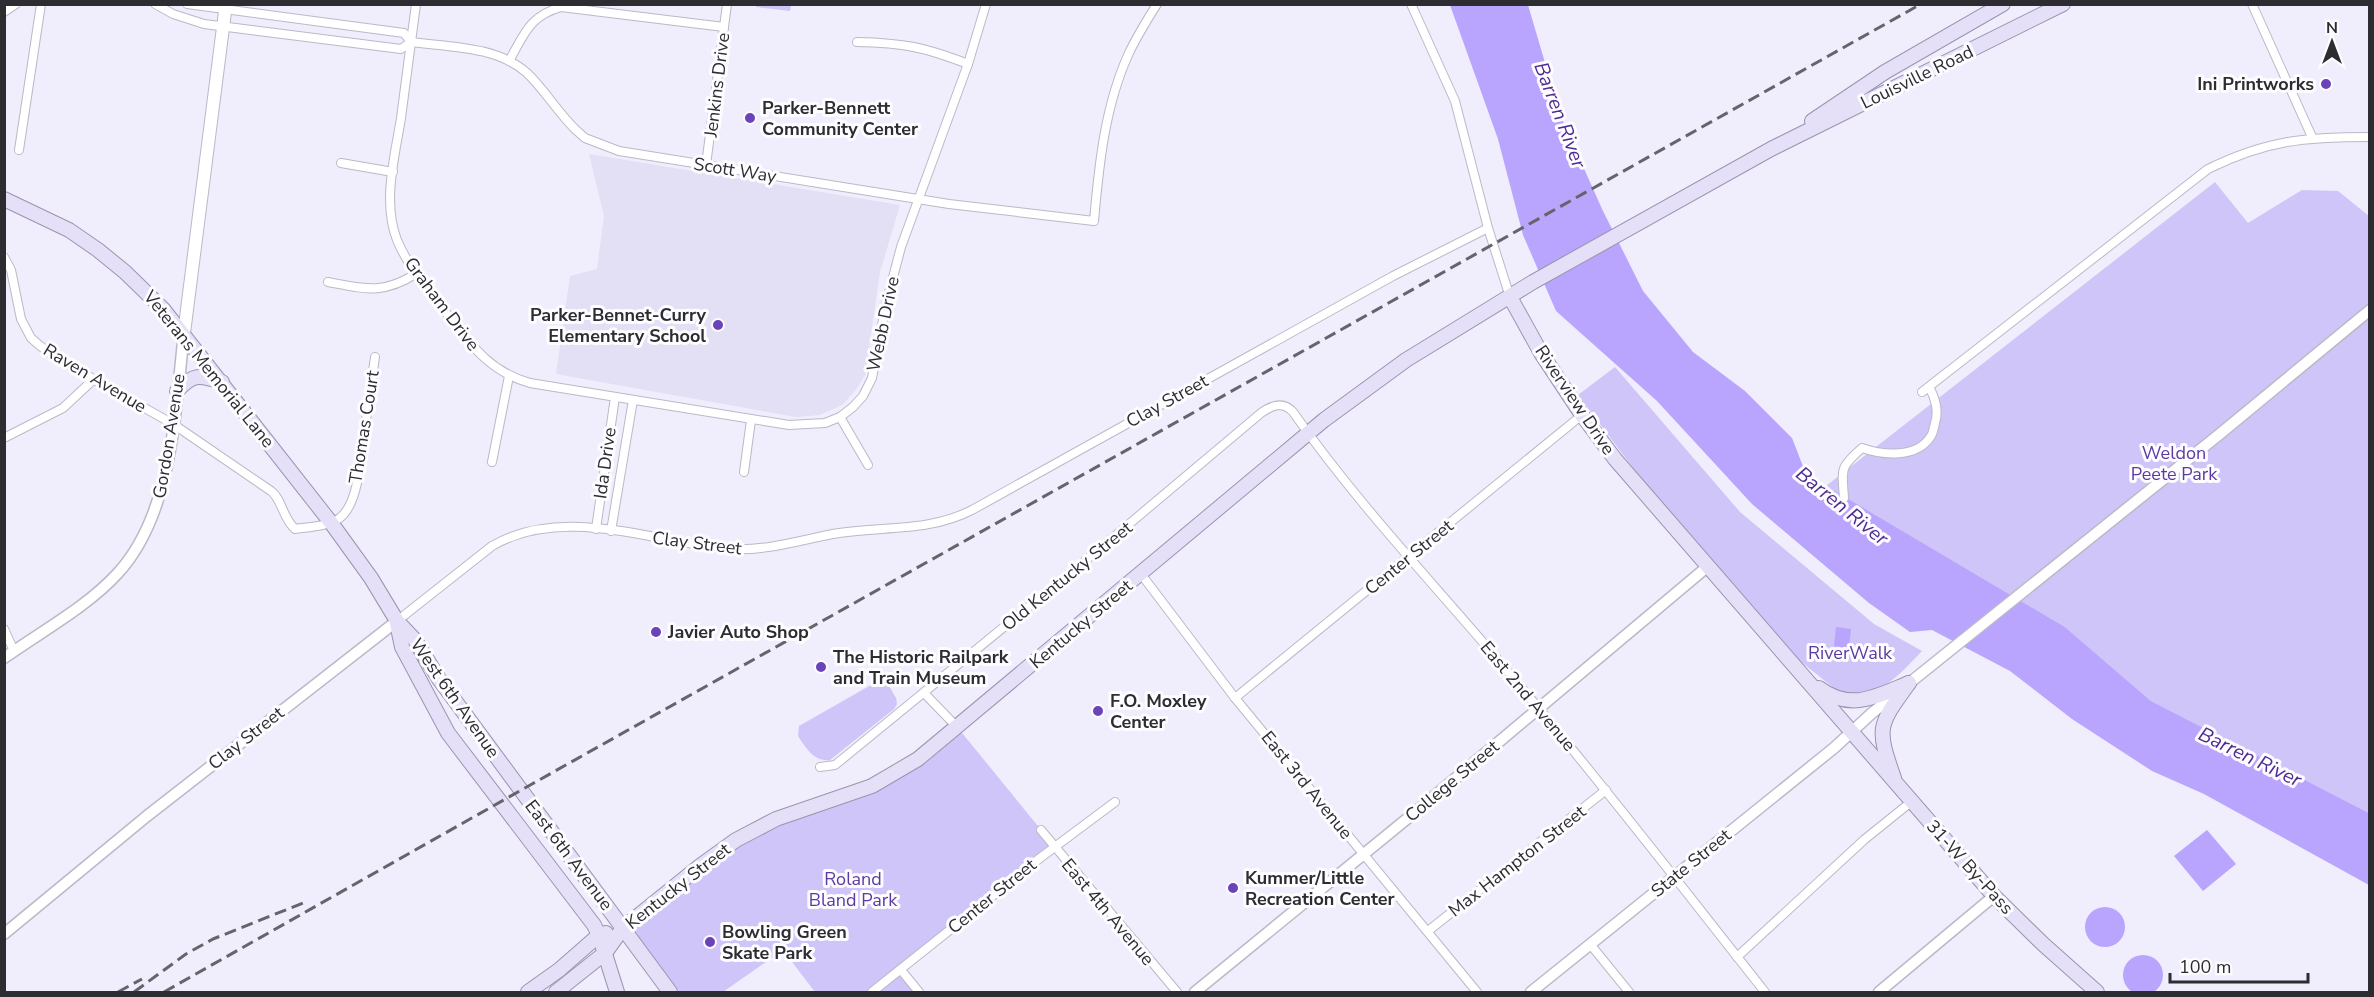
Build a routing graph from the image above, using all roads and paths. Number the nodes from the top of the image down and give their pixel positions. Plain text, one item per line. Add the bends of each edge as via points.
1 (16, 4) edge
2 (41, 4) edge
3 (155, 4) edge
4 (187, 4) edge
5 (416, 4) edge
6 (727, 4) edge
7 (986, 4) edge
8 (1157, 4) edge
9 (1411, 4) edge
10 (2003, 4) edge
11 (2063, 4) edge
12 (2252, 4) edge
13 (226, 7) edge
14 (4, 12) edge
15 (326, 22) junction
16 (223, 26) junction
17 (724, 27) junction
18 (324, 39) junction
19 (411, 42) junction
20 (857, 42) dead end
21 (509, 61) junction
22 (968, 64) junction
23 (2312, 137) junction
24 (2370, 137) edge
25 (1771, 149) junction
26 (19, 150) dead end
27 (341, 163) dead end
28 (706, 165) junction
29 (393, 172) junction
30 (4, 199) edge
31 (918, 199) junction
32 (1488, 228) junction
33 (4, 257) edge
34 (417, 273) junction
35 (328, 282) dead end
36 (1510, 297) junction
37 (2370, 310) edge
38 (184, 333) junction
39 (375, 357) dead end
40 (509, 376) junction
41 (93, 379) junction
42 (222, 382) junction
43 (177, 391) junction
44 (615, 397) junction
45 (633, 400) junction
46 (1285, 405) joint
47 (1582, 415) junction
48 (840, 417) junction
49 (751, 420) junction
50 (173, 424) junction
51 (1308, 434) junction
52 (4, 438) edge
53 (492, 462) dead end
54 (868, 465) dead end
55 (744, 472) dead end
56 (1844, 498) dead end
57 (332, 524) junction
58 (596, 529) junction
59 (611, 531) junction
60 (1410, 556) junction
61 (1707, 567) junction
62 (1141, 574) junction
63 (397, 621) junction
64 (4, 629) edge
65 (14, 651) junction
66 (4, 658) edge
67 (1800, 672) junction
68 (1914, 680) junction
69 (924, 693) junction
70 (1235, 698) junction
71 (1539, 708) junction
72 (958, 728) junction
73 (1851, 733) junction
74 (820, 766) dead end
75 (511, 777) joint
76 (1897, 786) junction
77 (1606, 790) junction
78 (494, 792) joint
79 (1115, 802) dead end
80 (1911, 802) junction
81 (1041, 830) dead end
82 (1055, 847) junction
83 (1364, 855) junction
84 (1674, 876) junction
85 (1994, 896) junction
86 (622, 928) junction
87 (1428, 931) junction
88 (4, 934) edge
89 (599, 935) junction
90 (1590, 945) junction
91 (605, 953) junction
92 (1737, 957) junction
93 (901, 970) junction
94 (528, 993) edge
95 (556, 993) edge
96 (617, 993) edge
97 (670, 993) edge
98 (872, 993) edge
99 (919, 993) edge
100 (1177, 993) edge
101 (1195, 993) edge
102 (1477, 993) edge
103 (1531, 993) edge
104 (1629, 993) edge
105 (1765, 993) edge
106 (1879, 993) edge
107 (2097, 993) edge

1 - 14 street
2 - 26 street
3 - 16 street, Scott Way via 188,20
4 - 13 street, Scott Way
5 - 19 street, Graham Drive
6 - 17 street, Jenkins Drive
7 - 22 street, Webb Drive
8 - 31 street, Scott Way via 1129,52 1110,109 1094,221
9 - 32 street, Riverview Drive via 1455,101
10 - 25 main road, Louisville Road via 1885,72
11 - 25 main road, Louisville Road
12 - 23 street
13 - 15 street, Scott Way
13 - 16 main road, Gordon Avenue
15 - 18 street
15 - 19 street, Scott Way via 404,33
16 - 18 street, Scott Way
16 - 38 main road, Gordon Avenue
17 - 21 street via 561,7 532,21
17 - 28 street, Jenkins Drive
18 - 19 street, Scott Way via 401,49
19 - 21 street, Scott Way via 484,52
19 - 29 street, Graham Drive
20 - 22 street via 907,44
21 - 28 street, Scott Way via 529,75 585,138 619,151
22 - 31 street, Webb Drive
23 - 24 street
23 - 56 street via 2262,147 2208,169 1925,389 1934,395 1937,416 1931,436 1918,448 1904,452 1879,453 1862,448 1842,471
25 - 36 main road, Louisville Road
27 - 29 street
28 - 31 street, Scott Way
29 - 34 street, Graham Drive via 392,223 402,251
30 - 38 main road, Veterans Memorial Lane via 69,230 98,250 142,288
31 - 48 street, Webb Drive via 896,261 872,378 863,396
32 - 36 street, Riverview Drive
32 - 59 street, Clay Street via 1393,276 945,522 839,533 748,550
33 - 41 street, Raven Avenue via 11,270 21,319 31,338
34 - 35 street via 382,289
34 - 40 street, Graham Drive via 478,353
36 - 47 main road, Riverview Drive
36 - 51 main road, Kentucky Street via 1394,368
37 - 68 street, State Street
38 - 42 main road, Veterans Memorial Lane
38 - 43 street, Gordon Avenue
39 - 57 street, Thomas Court via 356,489 348,509
40 - 44 street, Graham Drive
40 - 53 street
41 - 50 street, Raven Avenue
41 - 52 street via 63,408
42 - 43 main road via 197,376
42 - 57 main road, Veterans Memorial Lane
43 - 50 street, Gordon Avenue
44 - 45 street, Webb Drive
44 - 58 street, Ida Drive
45 - 49 street, Webb Drive
45 - 59 street, Ida Drive
46 - 51 street, East 2nd Avenue
46 - 69 street, Old Kentucky Street via 1270,407 1254,418
47 - 60 street, Center Street
47 - 61 main road, Riverview Drive
48 - 49 street, Webb Drive via 808,426
48 - 54 street
49 - 55 street
50 - 57 street via 276,495 286,520 295,529
50 - 65 street, Gordon Avenue via 158,504 138,548 105,585
51 - 60 street, East 2nd Avenue
51 - 62 main road, Kentucky Street
57 - 63 main road, West 6th Avenue
58 - 59 street, Clay Street
58 - 63 street, Clay Street via 551,527 507,537
60 - 70 street, Center Street
60 - 71 street, East 2nd Avenue
61 - 67 main road, Riverview Drive
61 - 71 street, College Street
62 - 70 street, East 3rd Avenue
62 - 72 main road, Kentucky Street
63 - 75 main road, West 6th Avenue via 415,640
63 - 78 main road, West 6th Avenue via 402,647 448,733
63 - 88 street, Clay Street via 147,816
64 - 65 street
65 - 66 street, Gordon Avenue
67 - 68 main road via 1838,699 1852,701 1866,700
67 - 73 main road, Riverview Drive
68 - 73 street, State Street
68 - 76 main road via 1886,714 1881,735
69 - 72 street
69 - 74 street, Old Kentucky Street via 835,765
70 - 83 street, East 3rd Avenue
71 - 77 street, East 2nd Avenue
71 - 83 street, College Street
72 - 86 main road, Kentucky Street via 880,782 747,833
73 - 76 main road, 31-W By-Pass
73 - 84 street, State Street
75 - 86 main road, East 6th Avenue
76 - 80 main road, 31-W By-Pass
77 - 84 street, East 2nd Avenue
77 - 87 street, Max Hampton Street
78 - 89 main road, East 6th Avenue
79 - 82 street, Center Street
80 - 85 main road, 31-W By-Pass
80 - 92 street
81 - 82 street, East 4th Avenue
82 - 93 street, Center Street
82 - 100 street, East 4th Avenue
83 - 87 street, East 3rd Avenue
83 - 101 street, College Street
84 - 90 street, State Street
84 - 92 street, East 2nd Avenue
85 - 106 street
85 - 107 main road, 31-W By-Pass
86 - 89 main road
86 - 91 main road, Kentucky Street
86 - 97 main road, East 6th Avenue
87 - 102 street, East 3rd Avenue
89 - 91 main road, East 6th Avenue
89 - 94 main road
90 - 103 street, State Street
90 - 104 street
91 - 95 main road, Kentucky Street
91 - 96 main road, East 6th Avenue
92 - 105 street, East 2nd Avenue
93 - 98 street, Center Street
93 - 99 street

